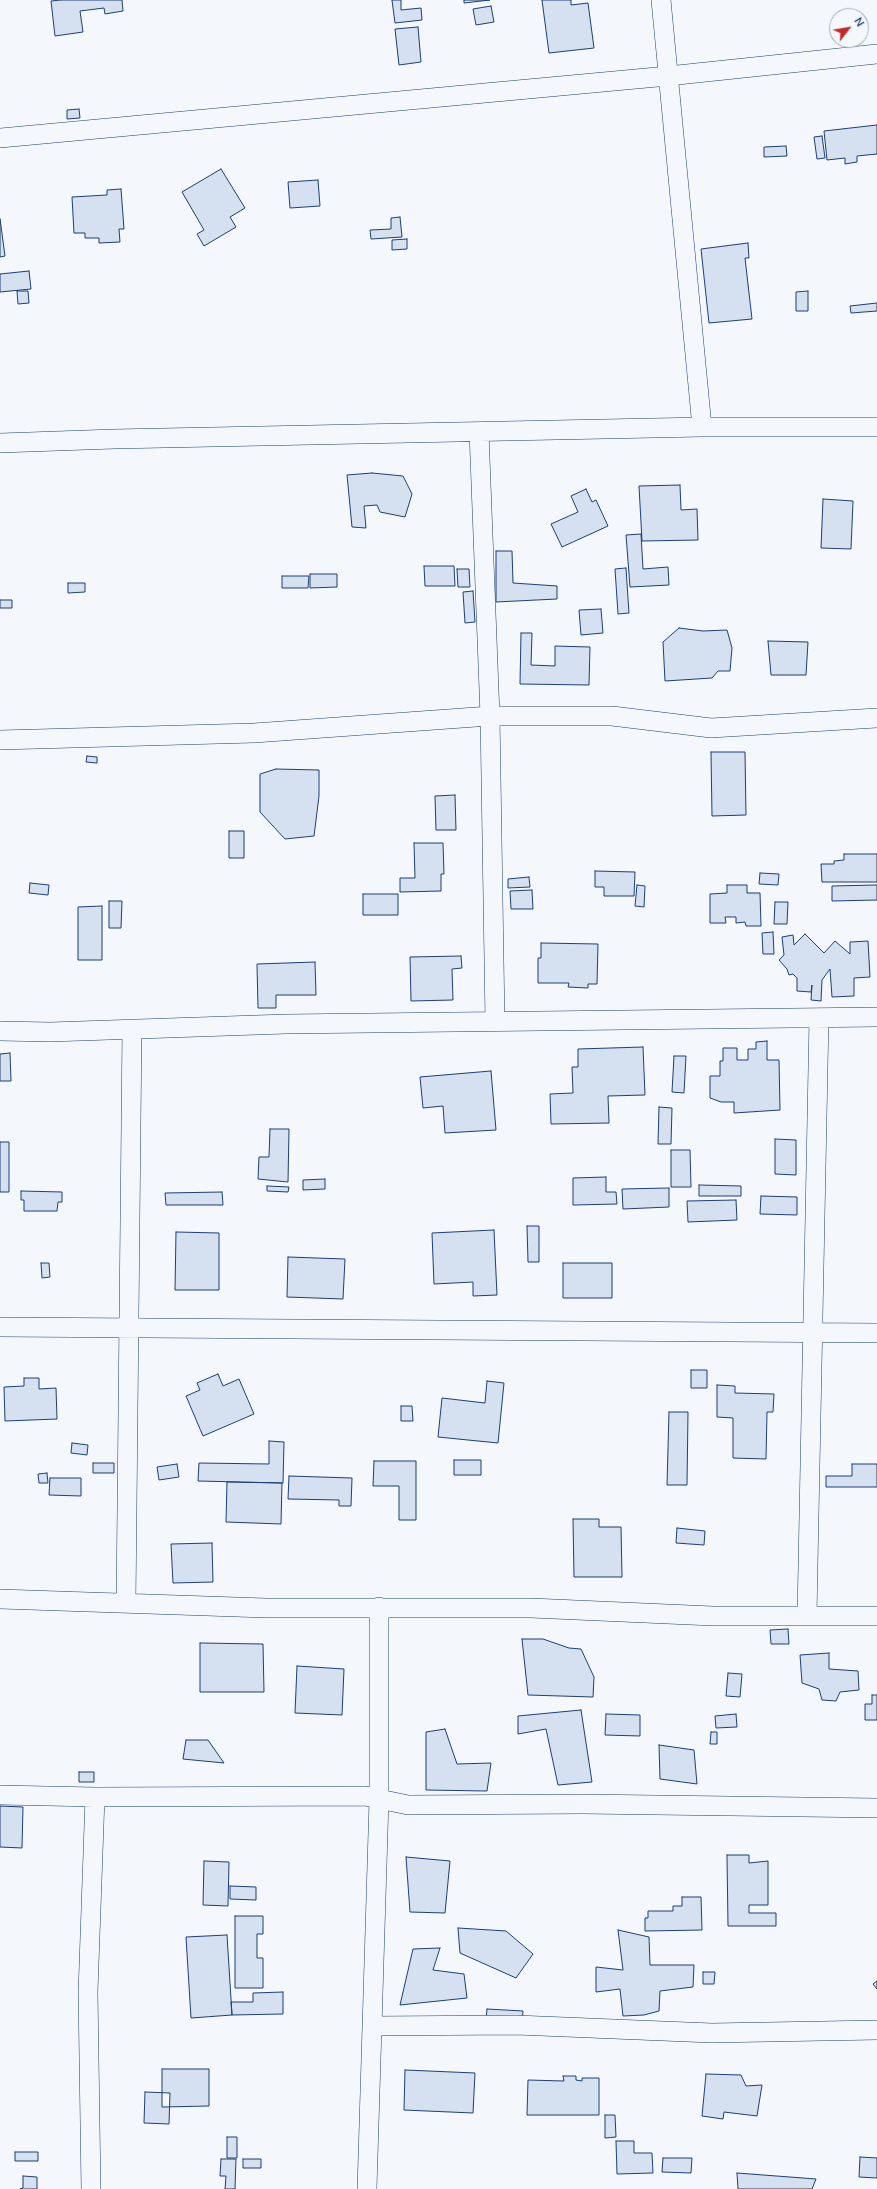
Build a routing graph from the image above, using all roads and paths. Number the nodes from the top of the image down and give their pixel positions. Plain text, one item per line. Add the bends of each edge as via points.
1 (661, 0) edge
2 (877, 54) edge
3 (668, 76) junction
4 (0, 138) edge
5 (702, 427) junction
6 (877, 427) edge
7 (479, 432) junction
8 (0, 443) edge
9 (490, 716) junction
10 (877, 718) edge
11 (0, 740) edge
12 (877, 1017) edge
13 (819, 1018) junction
14 (495, 1021) junction
15 (132, 1029) junction
16 (0, 1032) edge
17 (0, 1327) edge
18 (129, 1328) junction
19 (813, 1333) junction
20 (877, 1333) edge
21 (0, 1599) edge
22 (126, 1603) junction
23 (379, 1607) junction
24 (808, 1615) junction
25 (877, 1616) edge
26 (0, 1795) edge
27 (95, 1797) junction
28 (379, 1800) junction
29 (877, 1808) edge
30 (374, 2026) junction
31 (877, 2030) edge
32 (90, 2189) edge
33 (367, 2189) edge

1 - 3 street
2 - 3 street
3 - 4 street
3 - 5 street
5 - 6 street
5 - 7 street
7 - 8 street
7 - 9 street
9 - 10 street via 612,716 711,728
9 - 11 street via 254,733
9 - 14 street
12 - 13 street
13 - 14 street
13 - 19 street
14 - 15 street
15 - 16 street
15 - 18 street
17 - 18 street
18 - 19 street
18 - 22 street
19 - 20 street
19 - 24 street
21 - 22 street
22 - 23 street via 266,1608
23 - 24 street via 531,1608 713,1616
23 - 28 street
24 - 25 street
26 - 27 street
27 - 28 street via 365,1796
27 - 32 street via 88,1992
28 - 29 street via 408,1804
28 - 30 street
30 - 31 street via 516,2025 712,2033
30 - 33 street

